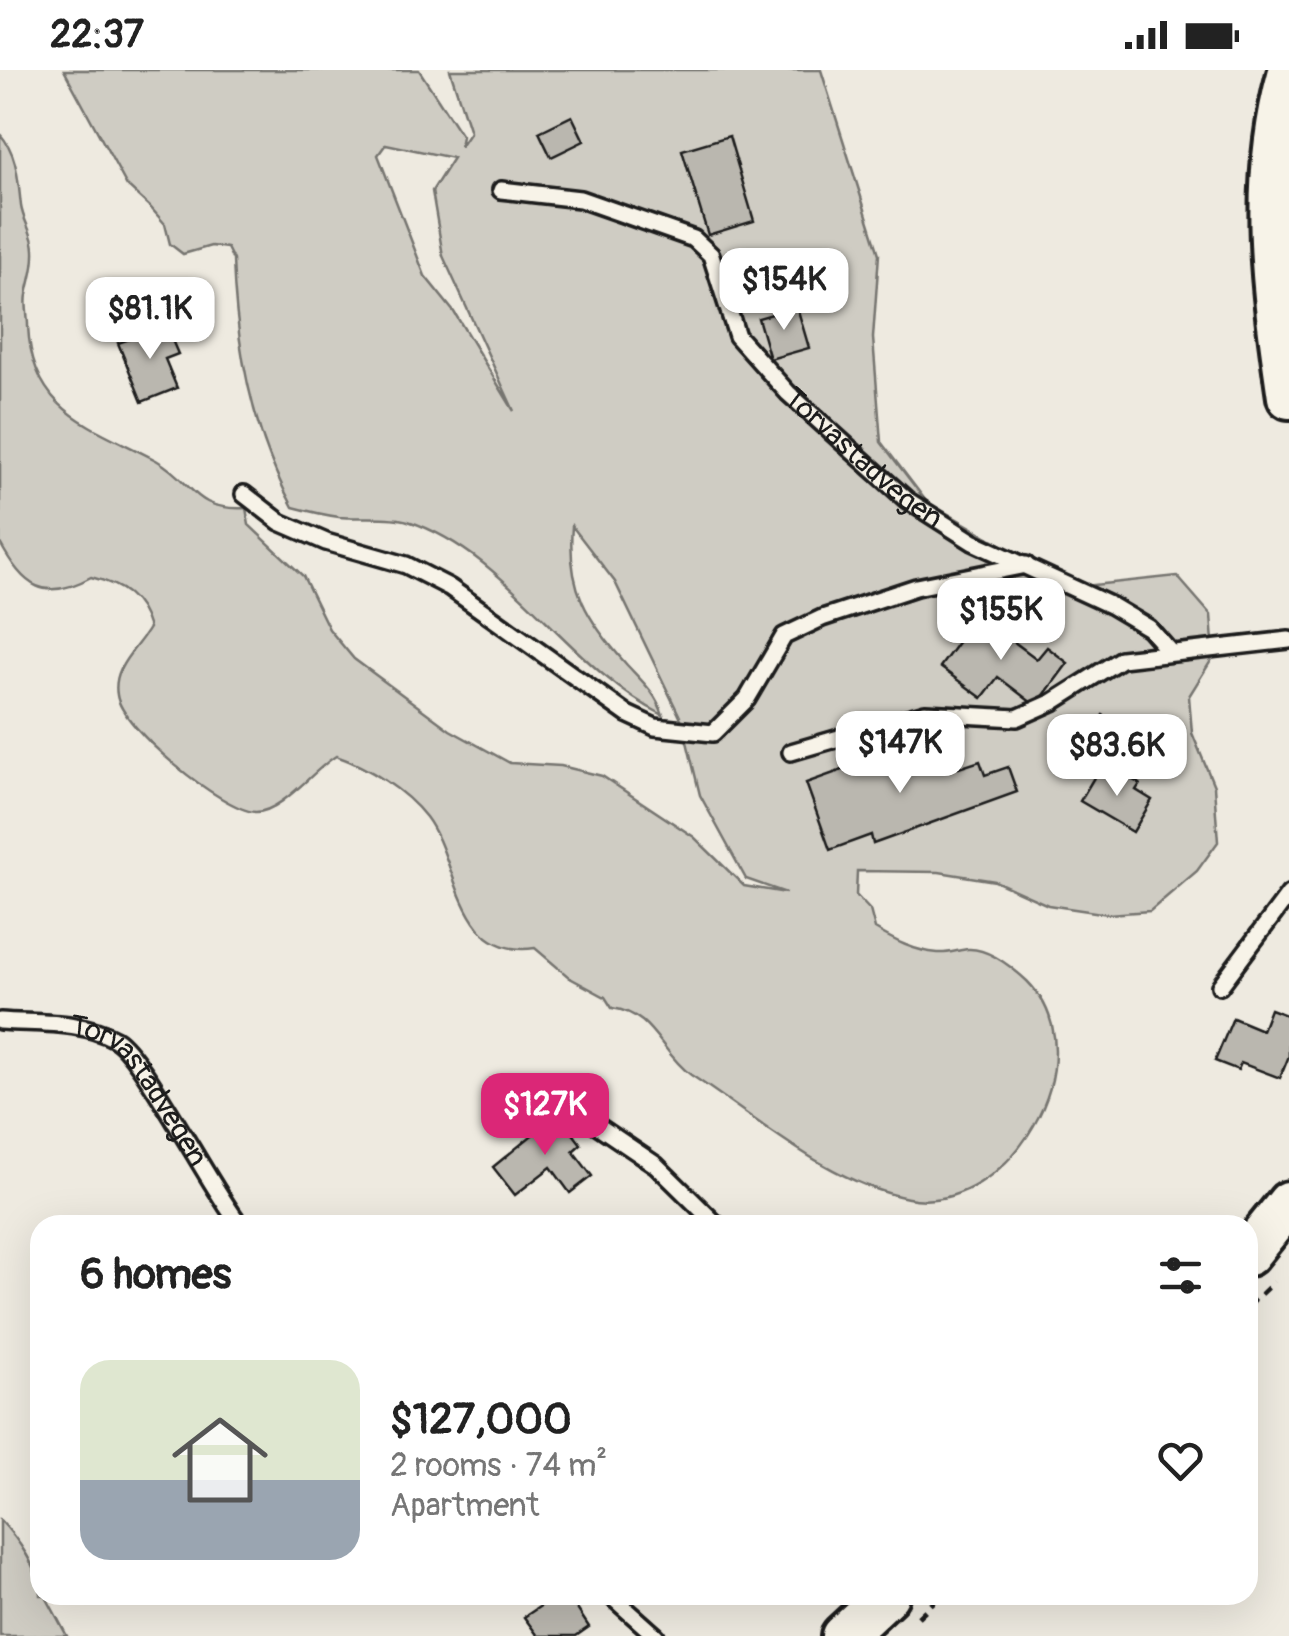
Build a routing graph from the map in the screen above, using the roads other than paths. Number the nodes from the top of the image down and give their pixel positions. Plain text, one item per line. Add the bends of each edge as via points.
1 (1289, 75) edge
2 (501, 190) dead end
3 (1289, 397) edge
4 (244, 494) dead end
5 (1026, 565) junction
6 (1289, 640) edge
7 (1170, 652) junction
8 (791, 752) dead end
9 (1289, 894) edge
10 (1220, 986) dead end
11 (0, 1021) edge
12 (579, 1113) dead end
13 (1289, 1203) edge
14 (232, 1215) edge
15 (707, 1215) edge
16 (1263, 1266) edge
17 (621, 1605) edge
18 (876, 1605) edge
19 (656, 1636) edge
20 (843, 1636) edge

1 - 3 main road via 1269,211
2 - 5 lane, Torvastadvegen via 580,198 694,239 711,256 737,336 788,394 907,500 973,542
4 - 5 lane via 280,522 406,565 449,587 627,714 655,727 713,733 746,699 784,636 916,586
5 - 7 lane, Torvastadvegen via 1149,628
6 - 7 lane
7 - 8 lane via 1122,659 1017,718 925,713
9 - 10 lane
11 - 14 lane, Torvastadvegen via 84,1027 118,1040
12 - 15 lane via 656,1165
13 - 16 main road
17 - 19 lane
18 - 20 main road

